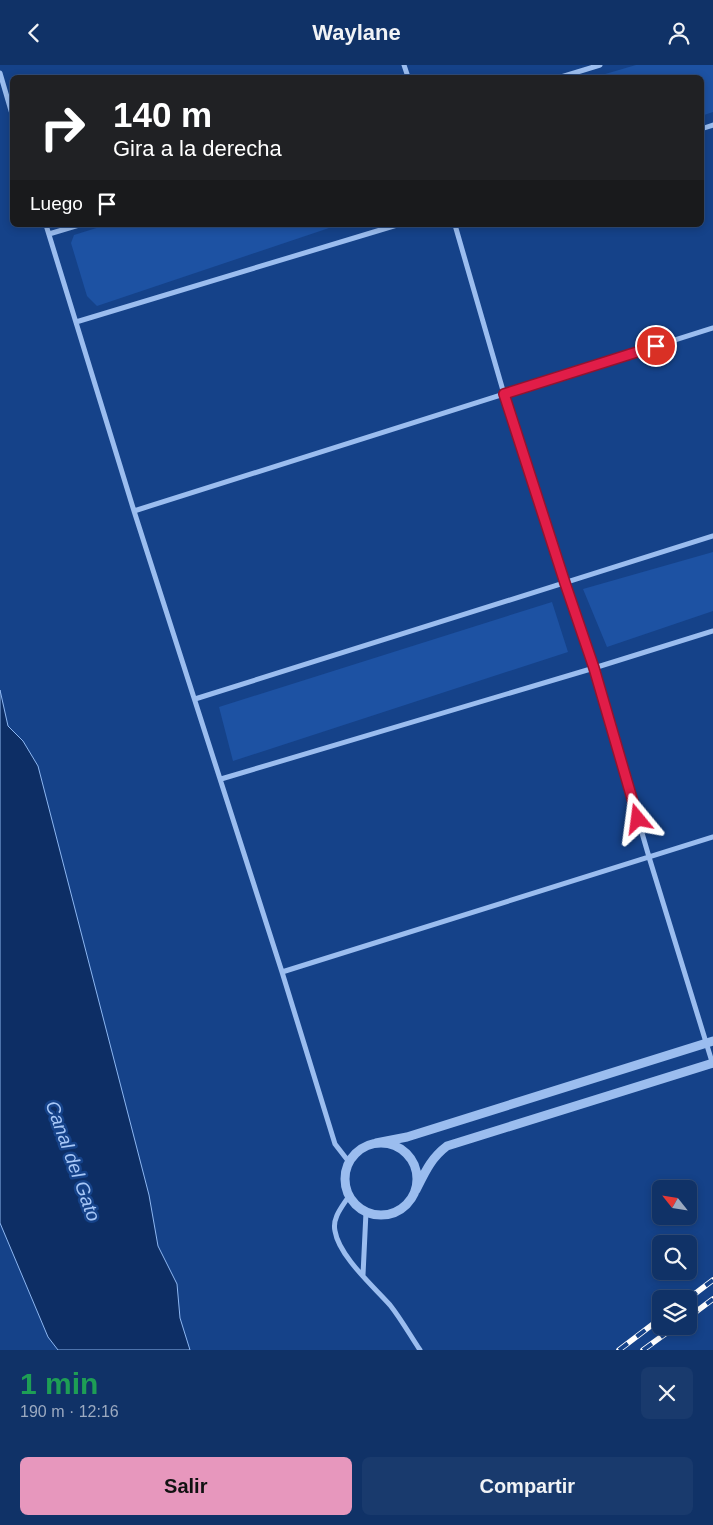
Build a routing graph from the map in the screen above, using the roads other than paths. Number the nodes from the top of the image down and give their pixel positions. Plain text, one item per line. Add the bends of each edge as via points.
1 (600, 65) edge
2 (0, 73) edge
3 (568, 75) edge
4 (10, 107) edge
5 (47, 227) edge
6 (72, 227) edge
7 (390, 227) edge
8 (456, 227) edge
9 (49, 234) junction
10 (76, 322) junction
11 (713, 328) edge
12 (504, 394) junction
13 (134, 511) junction
14 (713, 536) edge
15 (565, 583) junction
16 (713, 631) edge
17 (594, 668) junction
18 (194, 699) junction
19 (221, 779) junction
20 (713, 837) edge
21 (649, 857) junction
22 (282, 972) junction
23 (710, 1042) edge
24 (713, 1064) edge
25 (376, 1143) junction
26 (348, 1163) junction
27 (416, 1190) junction
28 (349, 1197) junction
29 (366, 1212) junction
30 (363, 1275) junction
31 (420, 1350) edge

1 - 3 street
2 - 4 street
5 - 9 street
6 - 9 street
7 - 10 street
8 - 12 street
9 - 10 street
10 - 13 street
11 - 12 street
12 - 13 street
12 - 15 street
13 - 18 street
14 - 15 street
15 - 17 street
15 - 18 street
16 - 17 street
17 - 19 street
17 - 21 street
18 - 19 street
19 - 22 street
20 - 21 street
21 - 22 street
21 - 23 street
22 - 26 street via 335,1144
23 - 24 street
23 - 25 street via 407,1137
24 - 27 street via 447,1146 430,1162
25 - 26 street via 365,1146
25 - 27 street via 399,1147 409,1155 415,1165
26 - 28 street via 345,1185
27 - 29 street via 410,1201 390,1215
28 - 29 street
28 - 30 street via 335,1219 335,1232 352,1265
29 - 30 street
30 - 31 street via 391,1307

